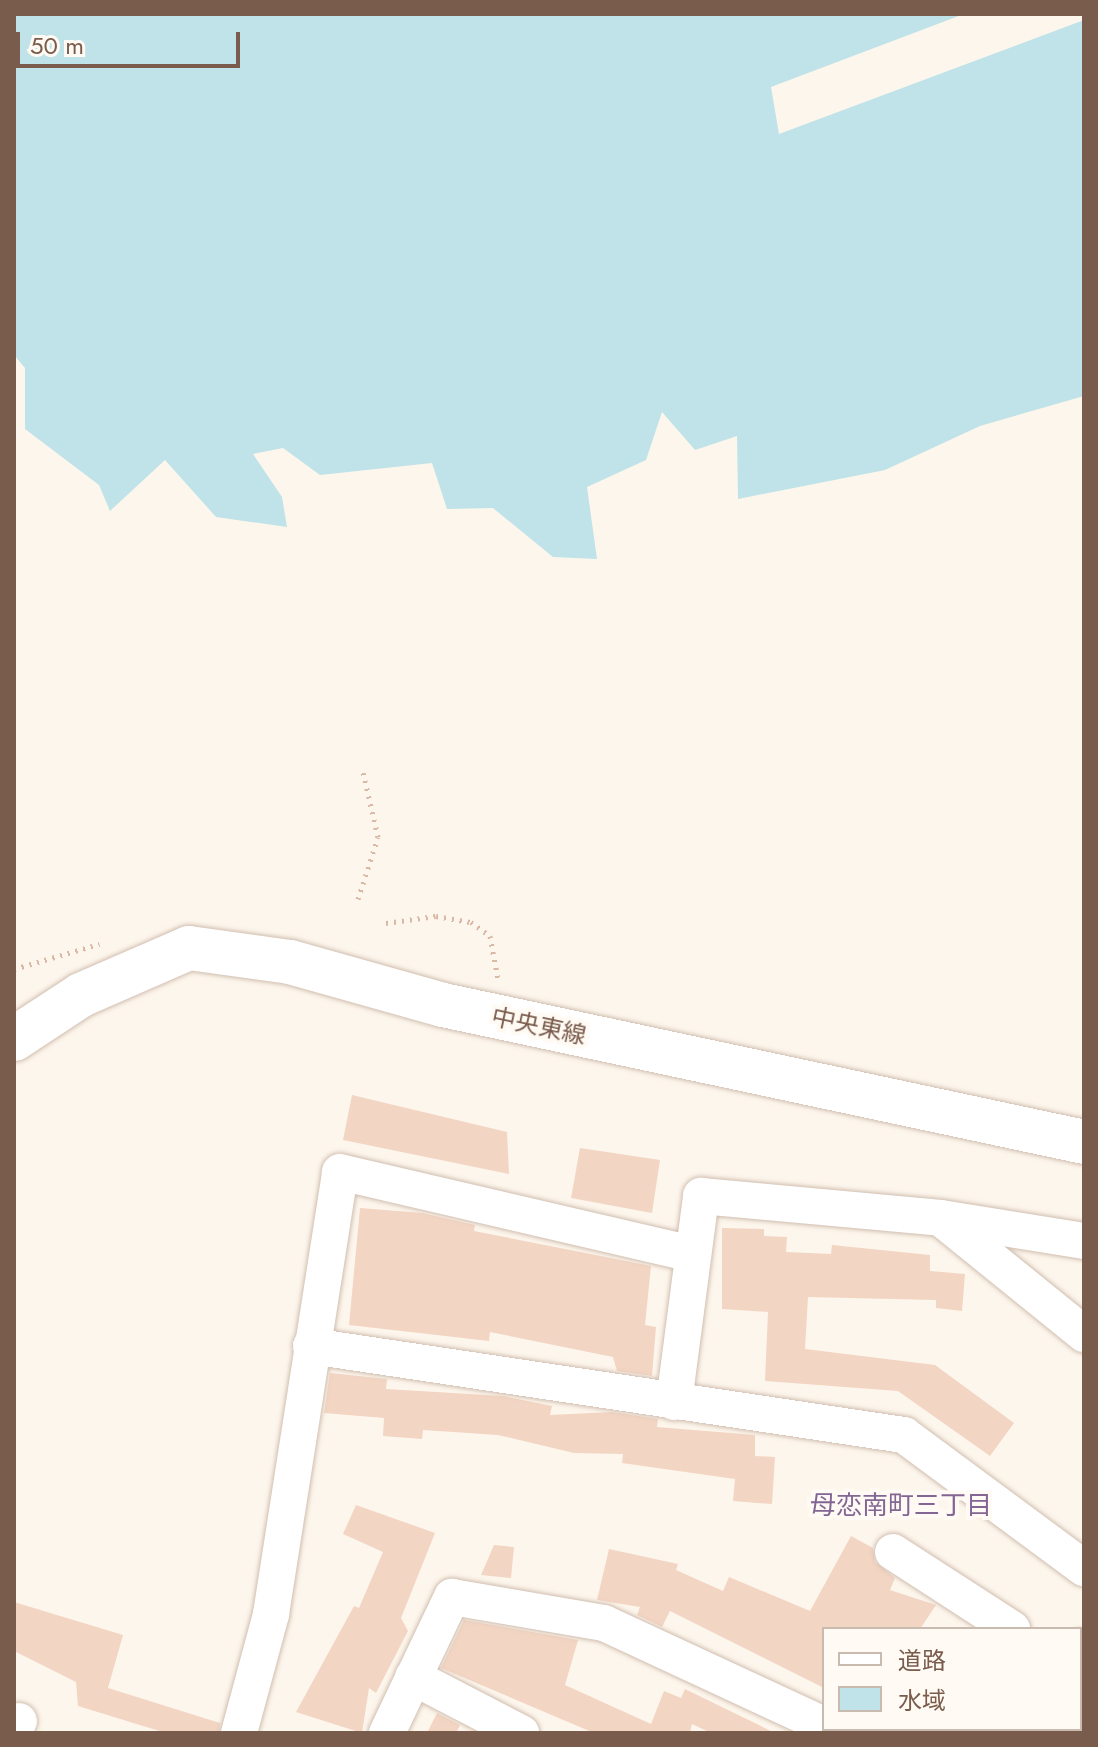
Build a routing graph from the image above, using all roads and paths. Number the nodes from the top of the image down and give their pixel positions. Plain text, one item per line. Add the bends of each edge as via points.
1 (363, 772) dead end
2 (358, 899) dead end
3 (386, 923) dead end
4 (93, 946) dead end
5 (14, 969) edge
6 (498, 979) dead end
7 (14, 1039) edge
8 (1084, 1142) edge
9 (941, 1218) junction
10 (1084, 1241) edge
11 (689, 1253) junction
12 (1084, 1334) edge
13 (311, 1346) junction
14 (674, 1402) junction
15 (893, 1552) dead end
16 (1084, 1568) edge
17 (1009, 1627) edge
18 (413, 1677) junction
19 (822, 1724) edge
20 (513, 1731) edge
21 (239, 1733) edge
22 (387, 1733) edge

1 - 2 path via 378,837
3 - 6 path via 436,916 471,922 490,936
4 - 5 path
7 - 8 main road, 中央東線 via 81,995 189,948 290,962 457,1009
9 - 10 street
9 - 11 street via 701,1196
9 - 12 street
11 - 13 street via 340,1172
11 - 14 street
13 - 14 street
13 - 21 street via 271,1614
14 - 16 street via 904,1435
15 - 17 street
18 - 19 street via 452,1597 604,1623
18 - 20 street
18 - 22 street

